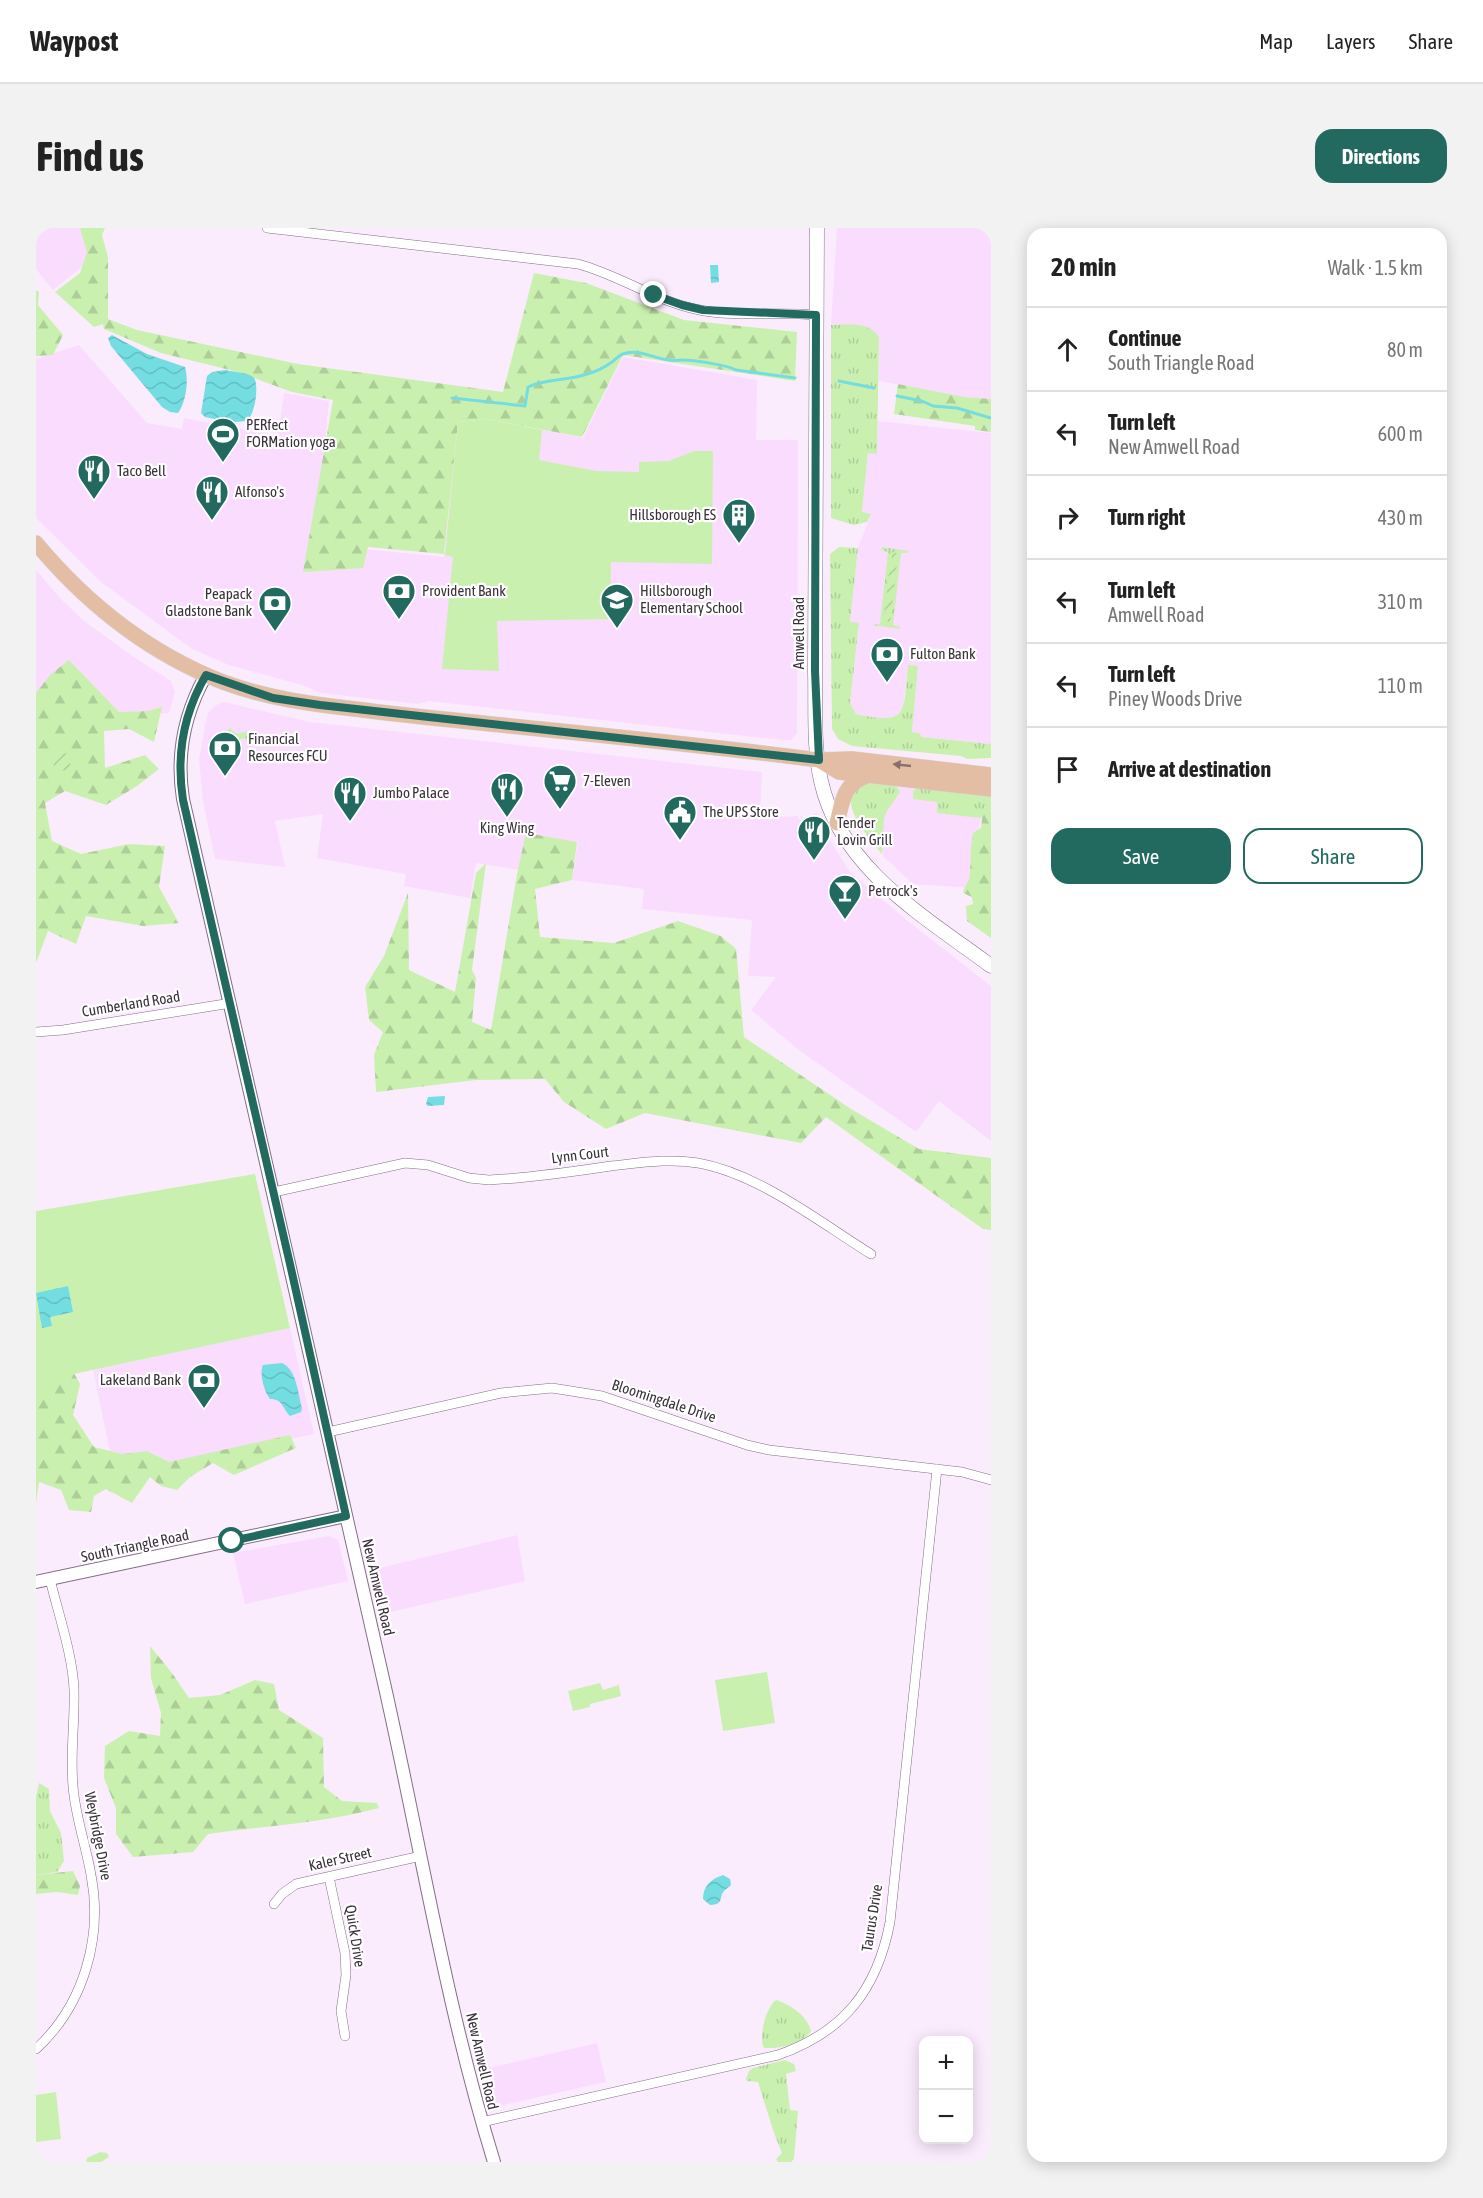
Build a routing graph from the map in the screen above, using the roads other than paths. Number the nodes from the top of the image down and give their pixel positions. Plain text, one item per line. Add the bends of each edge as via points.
1 (267, 228) edge
2 (817, 228) edge
3 (816, 315) junction
4 (36, 543) edge
5 (206, 675) junction
6 (819, 760) junction
7 (991, 775) edge
8 (866, 776) junction
9 (991, 789) edge
10 (837, 823) junction
11 (991, 966) edge
12 (231, 1003) junction
13 (36, 1032) edge
14 (274, 1192) junction
15 (871, 1254) dead end
16 (328, 1432) junction
17 (937, 1470) junction
18 (991, 1480) edge
19 (346, 1516) junction
20 (50, 1579) junction
21 (36, 1582) edge
22 (421, 1856) junction
23 (329, 1877) junction
24 (274, 1905) dead end
25 (345, 2036) dead end
26 (36, 2049) edge
27 (482, 2122) junction
28 (487, 2162) edge
29 (494, 2162) edge

1 - 3 street via 578,264 671,302 703,310
2 - 3 main road, Amwell Road
3 - 6 main road, Amwell Road via 815,671
4 - 5 main road via 66,577 117,622
5 - 6 main road via 273,698 320,705
5 - 12 street, New Amwell Road via 186,720 180,780
7 -> 6 main road via 852,759
6 - 8 main road via 839,772
6 - 10 main road, Amwell Road via 821,783
8 - 9 main road
8 - 10 main road via 852,782
10 - 11 main road, Amwell Road via 877,877
12 - 13 street, Cumberland Road
12 - 14 street, New Amwell Road
14 - 15 street, Lynn Court via 405,1163 489,1180 682,1161 733,1172 762,1186
14 - 16 street, New Amwell Road
16 - 17 street, Bloomingdale Drive via 501,1393 552,1388 602,1396 769,1450
16 - 19 street, New Amwell Road
17 - 18 street, Bloomingdale Drive
17 - 27 street, Taurus Drive via 890,1922 878,1969 859,2000 822,2036 778,2055
19 - 20 street, South Triangle Road
19 - 22 street, New Amwell Road
20 - 21 street, South Triangle Road
20 - 26 street, Weybridge Drive via 72,1673 72,1784 91,1874 96,1922 91,1954 74,2000
22 - 23 street, Kaler Street
22 - 27 street, New Amwell Road
23 - 24 street, Kaler Street via 296,1884
23 - 25 street, Quick Drive via 345,1953 341,2011
27 - 28 street, New Amwell Road
27 - 29 street, New Amwell Road

